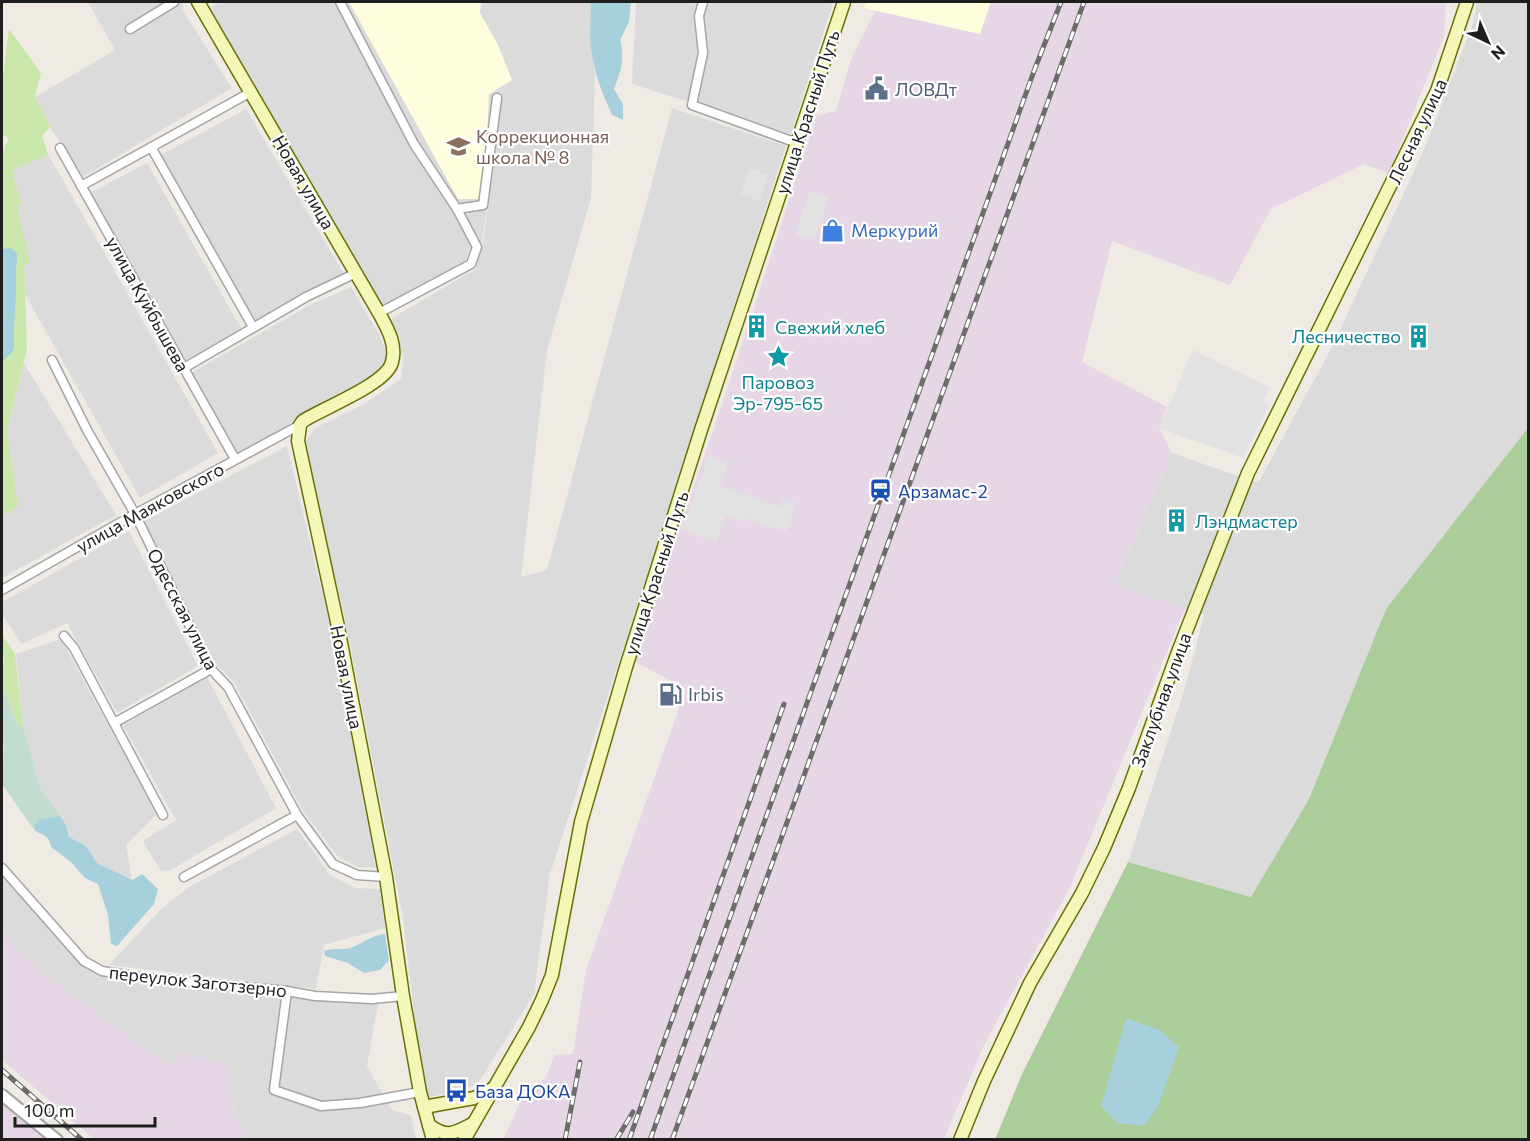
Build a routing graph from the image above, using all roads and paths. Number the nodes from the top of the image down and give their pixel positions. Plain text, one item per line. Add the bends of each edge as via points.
1 (174, 2) edge
2 (200, 2) edge
3 (340, 2) edge
4 (703, 2) edge
5 (844, 2) edge
6 (1467, 2) edge
7 (130, 28) dead end
8 (251, 93) junction
9 (497, 98) dead end
10 (797, 143) junction
11 (151, 147) junction
12 (60, 148) dead end
13 (81, 186) junction
14 (457, 209) junction
15 (1356, 257) joint
16 (356, 273) junction
17 (379, 313) junction
18 (253, 327) junction
19 (52, 360) dead end
20 (184, 368) junction
21 (300, 425) junction
22 (235, 459) junction
23 (135, 514) junction
24 (2, 590) edge
25 (64, 636) dead end
26 (212, 669) junction
27 (114, 723) junction
28 (163, 815) dead end
29 (297, 815) junction
30 (2, 868) edge
31 (183, 876) dead end
32 (386, 877) junction
33 (287, 991) junction
34 (402, 996) junction
35 (492, 1089) junction
36 (420, 1092) junction
37 (2, 1095) edge
38 (424, 1107) junction
39 (472, 1124) junction
40 (429, 1125) junction
41 (57, 1140) edge
42 (433, 1140) edge
43 (464, 1140) edge
44 (960, 1140) edge

1 - 7 street
2 - 8 main road, Новая улица
3 - 14 street via 414,144
4 - 10 street via 699,16 703,53 692,105
5 - 10 main road, улица Красный Путь
6 - 15 main road, Лесная улица via 1437,92
8 - 11 street
8 - 16 main road, Новая улица
9 - 14 street via 483,205
10 - 35 main road, улица Красный Путь via 701,430 602,747 581,822 552,975 529,1027
11 - 13 street
11 - 18 street
12 - 13 street, улица Куйбышева
13 - 20 street, улица Куйбышева
14 - 17 street via 477,247 471,264
15 - 44 main road, Заклубная улица via 1248,473 1104,848 1030,982
16 - 17 main road, Новая улица
16 - 18 street
17 - 21 main road, Новая улица via 393,346 392,364 368,387 315,413
18 - 20 street
19 - 23 street, Одесская улица
20 - 22 street, улица Куйбышева
21 - 22 street, улица Маяковского
21 - 32 main road, Новая улица via 298,441
22 - 23 street, улица Маяковского
23 - 24 street, улица Маяковского
23 - 26 street, Одесская улица
25 - 27 street
26 - 27 street
26 - 29 street, Одесская улица via 228,687
27 - 28 street
29 - 31 street
29 - 32 street, Одесская улица via 333,864 357,875
30 - 33 street, переулок Заготзерно via 84,961 102,971
32 - 34 main road, Новая улица
33 - 34 street, переулок Заготзерно via 372,999
33 - 36 street via 274,1090 321,1106
34 - 36 main road, Новая улица
35 - 38 main road via 474,1098
35 - 39 main road, улица Красный Путь
36 - 38 main road, Новая улица
37 - 41 street
38 - 40 main road, Новая улица
39 - 40 main road via 447,1134
39 - 43 main road, улица Красный Путь
40 - 42 main road, Новая улица

